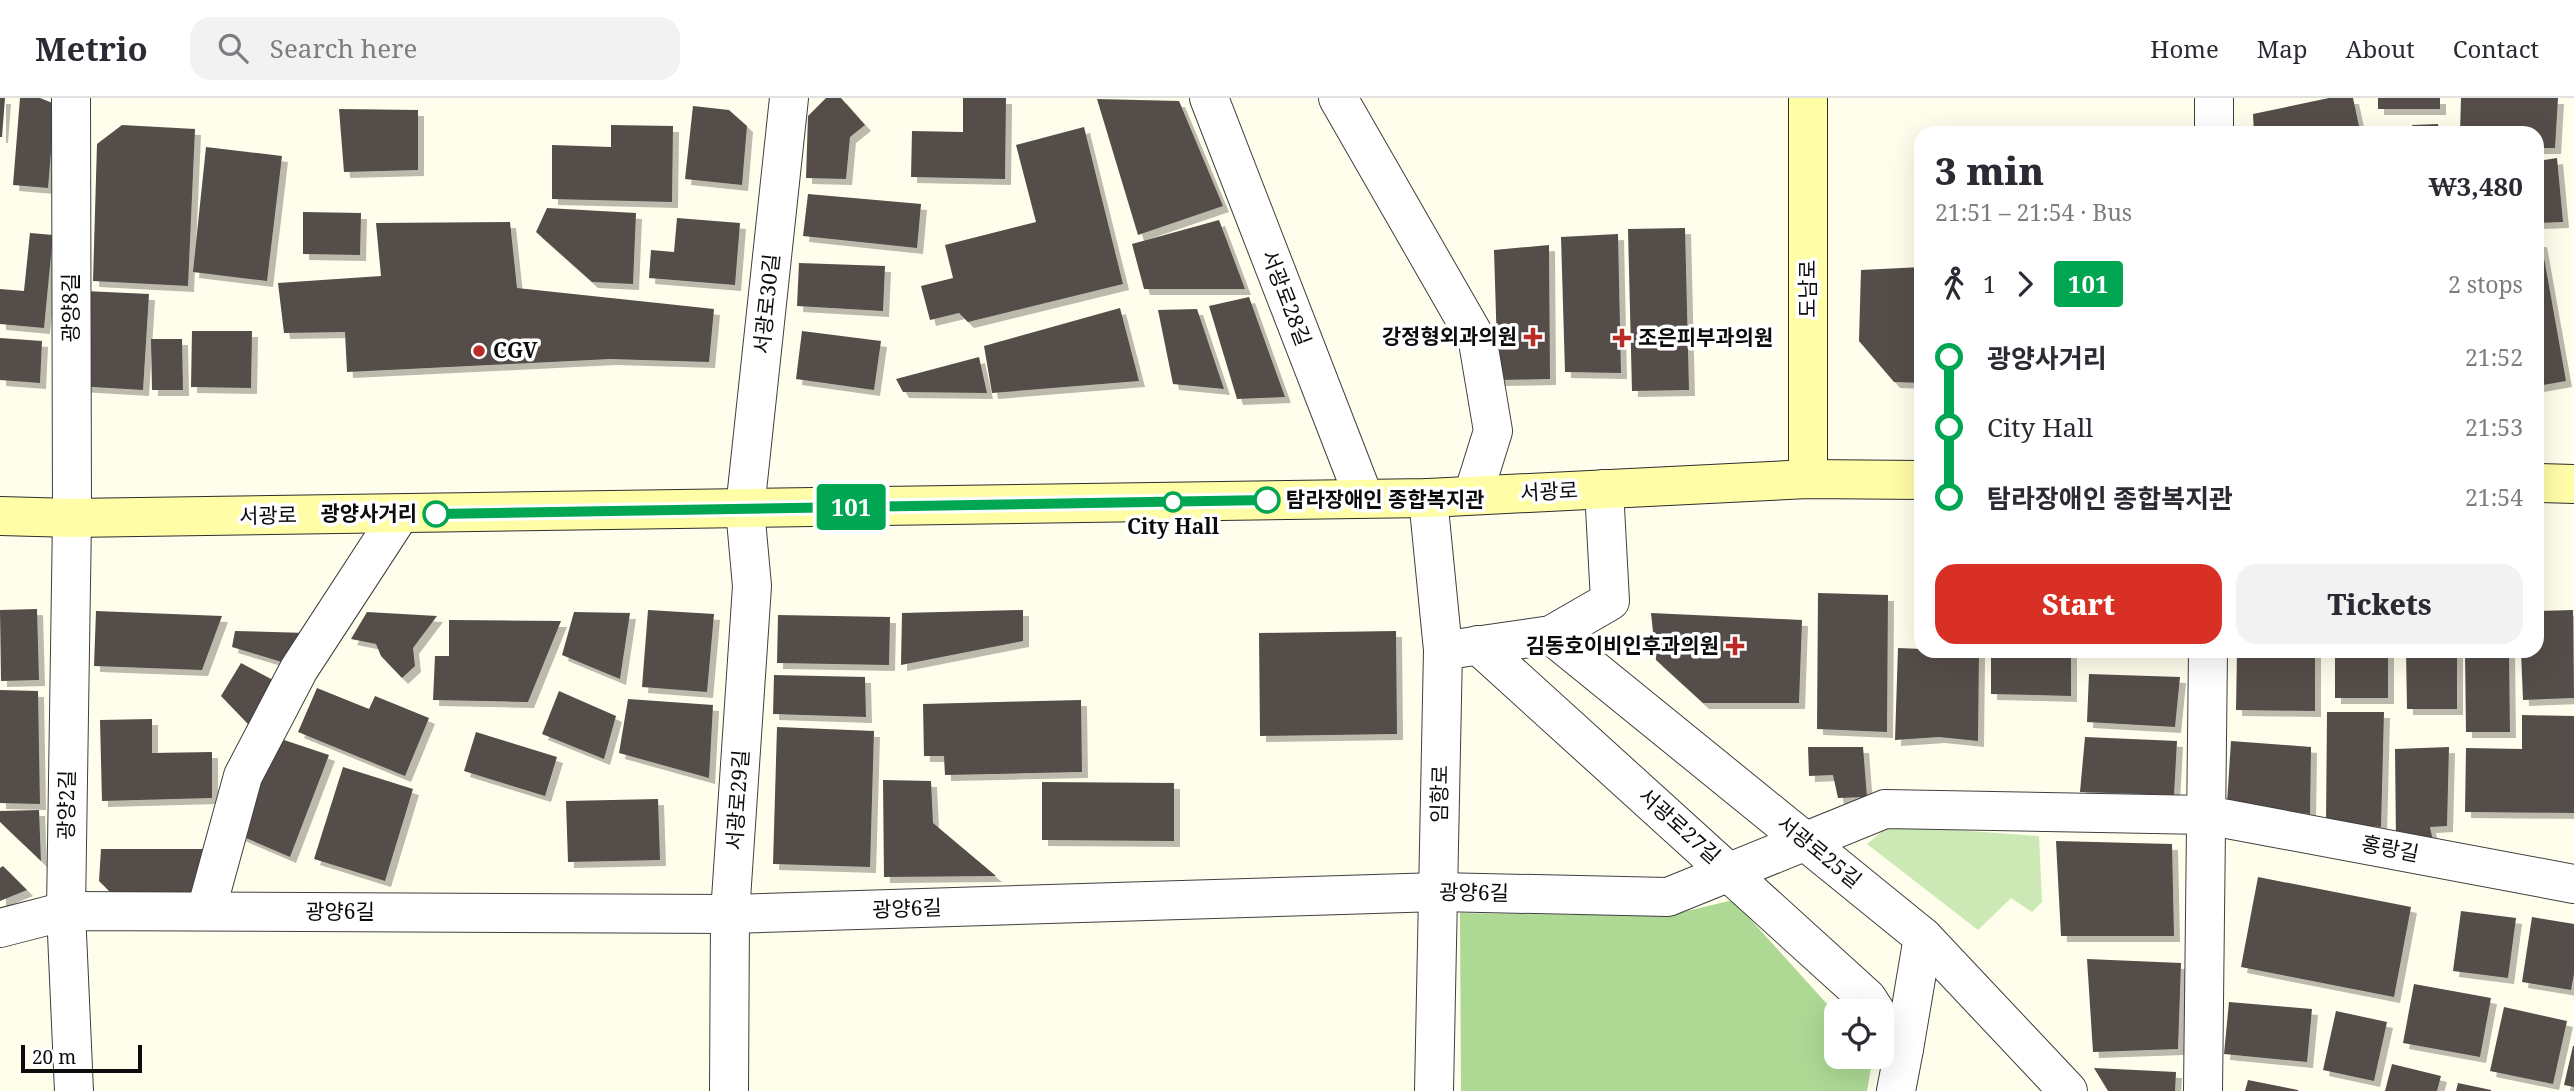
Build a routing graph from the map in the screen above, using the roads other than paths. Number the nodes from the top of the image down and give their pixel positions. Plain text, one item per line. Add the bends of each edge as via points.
1 (71, 98) edge
2 (789, 98) edge
3 (1209, 98) edge
4 (1338, 98) edge
5 (1808, 98) edge
6 (2214, 98) edge
7 (2214, 126) edge
8 (1808, 479) junction
9 (1914, 480) edge
10 (2544, 483) edge
11 (2574, 484) edge
12 (1604, 489) junction
13 (1473, 495) junction
14 (1364, 498) junction
15 (1428, 498) junction
16 (744, 509) junction
17 (400, 514) junction
18 (0, 516) edge
19 (72, 518) junction
20 (1550, 635) junction
21 (1461, 648) junction
22 (2208, 658) edge
23 (2206, 815) junction
24 (1805, 841) junction
25 (1730, 872) junction
26 (2574, 884) edge
27 (1438, 892) junction
28 (66, 911) junction
29 (206, 911) junction
30 (730, 914) junction
31 (0, 928) edge
32 (1923, 937) junction
33 (1868, 999) edge
34 (1894, 1036) edge
35 (1904, 1049) junction
36 (74, 1091) edge
37 (729, 1091) edge
38 (1434, 1091) edge
39 (1896, 1091) edge
40 (2068, 1091) edge
41 (2203, 1091) edge

1 - 19 street, 광양8길
2 - 16 street, 서광로30길
3 - 14 street, 서광로28길
4 - 13 street via 1478,342 1493,431
5 - 8 main road, 도남로
6 - 7 street
8 - 9 main road, 서광로
8 - 12 main road, 서광로
10 - 11 main road
12 - 13 main road, 서광로
12 - 20 street via 1610,601
13 - 15 main road, 서광로
14 - 15 main road, 서광로
14 - 16 main road, 서광로
15 - 21 street, 임항로
16 - 17 main road, 서광로
16 - 30 street, 서광로29길 via 752,586
17 - 19 main road, 서광로
17 - 29 street via 299,669 243,776
18 - 19 main road, 서광로
19 - 28 street, 광양2길
20 - 21 street
20 - 24 street, 서광로25길
21 - 25 street, 서광로27길
21 - 27 street, 임항로
22 - 23 street
23 - 24 street, 홍랑길 via 1885,809
23 - 26 street, 홍랑길
23 - 41 street
24 - 25 street, 광양6길
24 - 32 street, 서광로25길
25 - 27 street, 광양6길 via 1668,897
25 - 33 street, 서광로27길
27 - 30 street, 광양6길
27 - 38 street, 임항로
28 - 29 street, 광양6길
28 - 31 street, 광양6길
28 - 36 street, 광양2길
29 - 30 street, 광양6길
30 - 37 street, 서광로29길
32 - 35 street
32 - 40 street, 서광로25길
34 - 35 street
35 - 39 street

